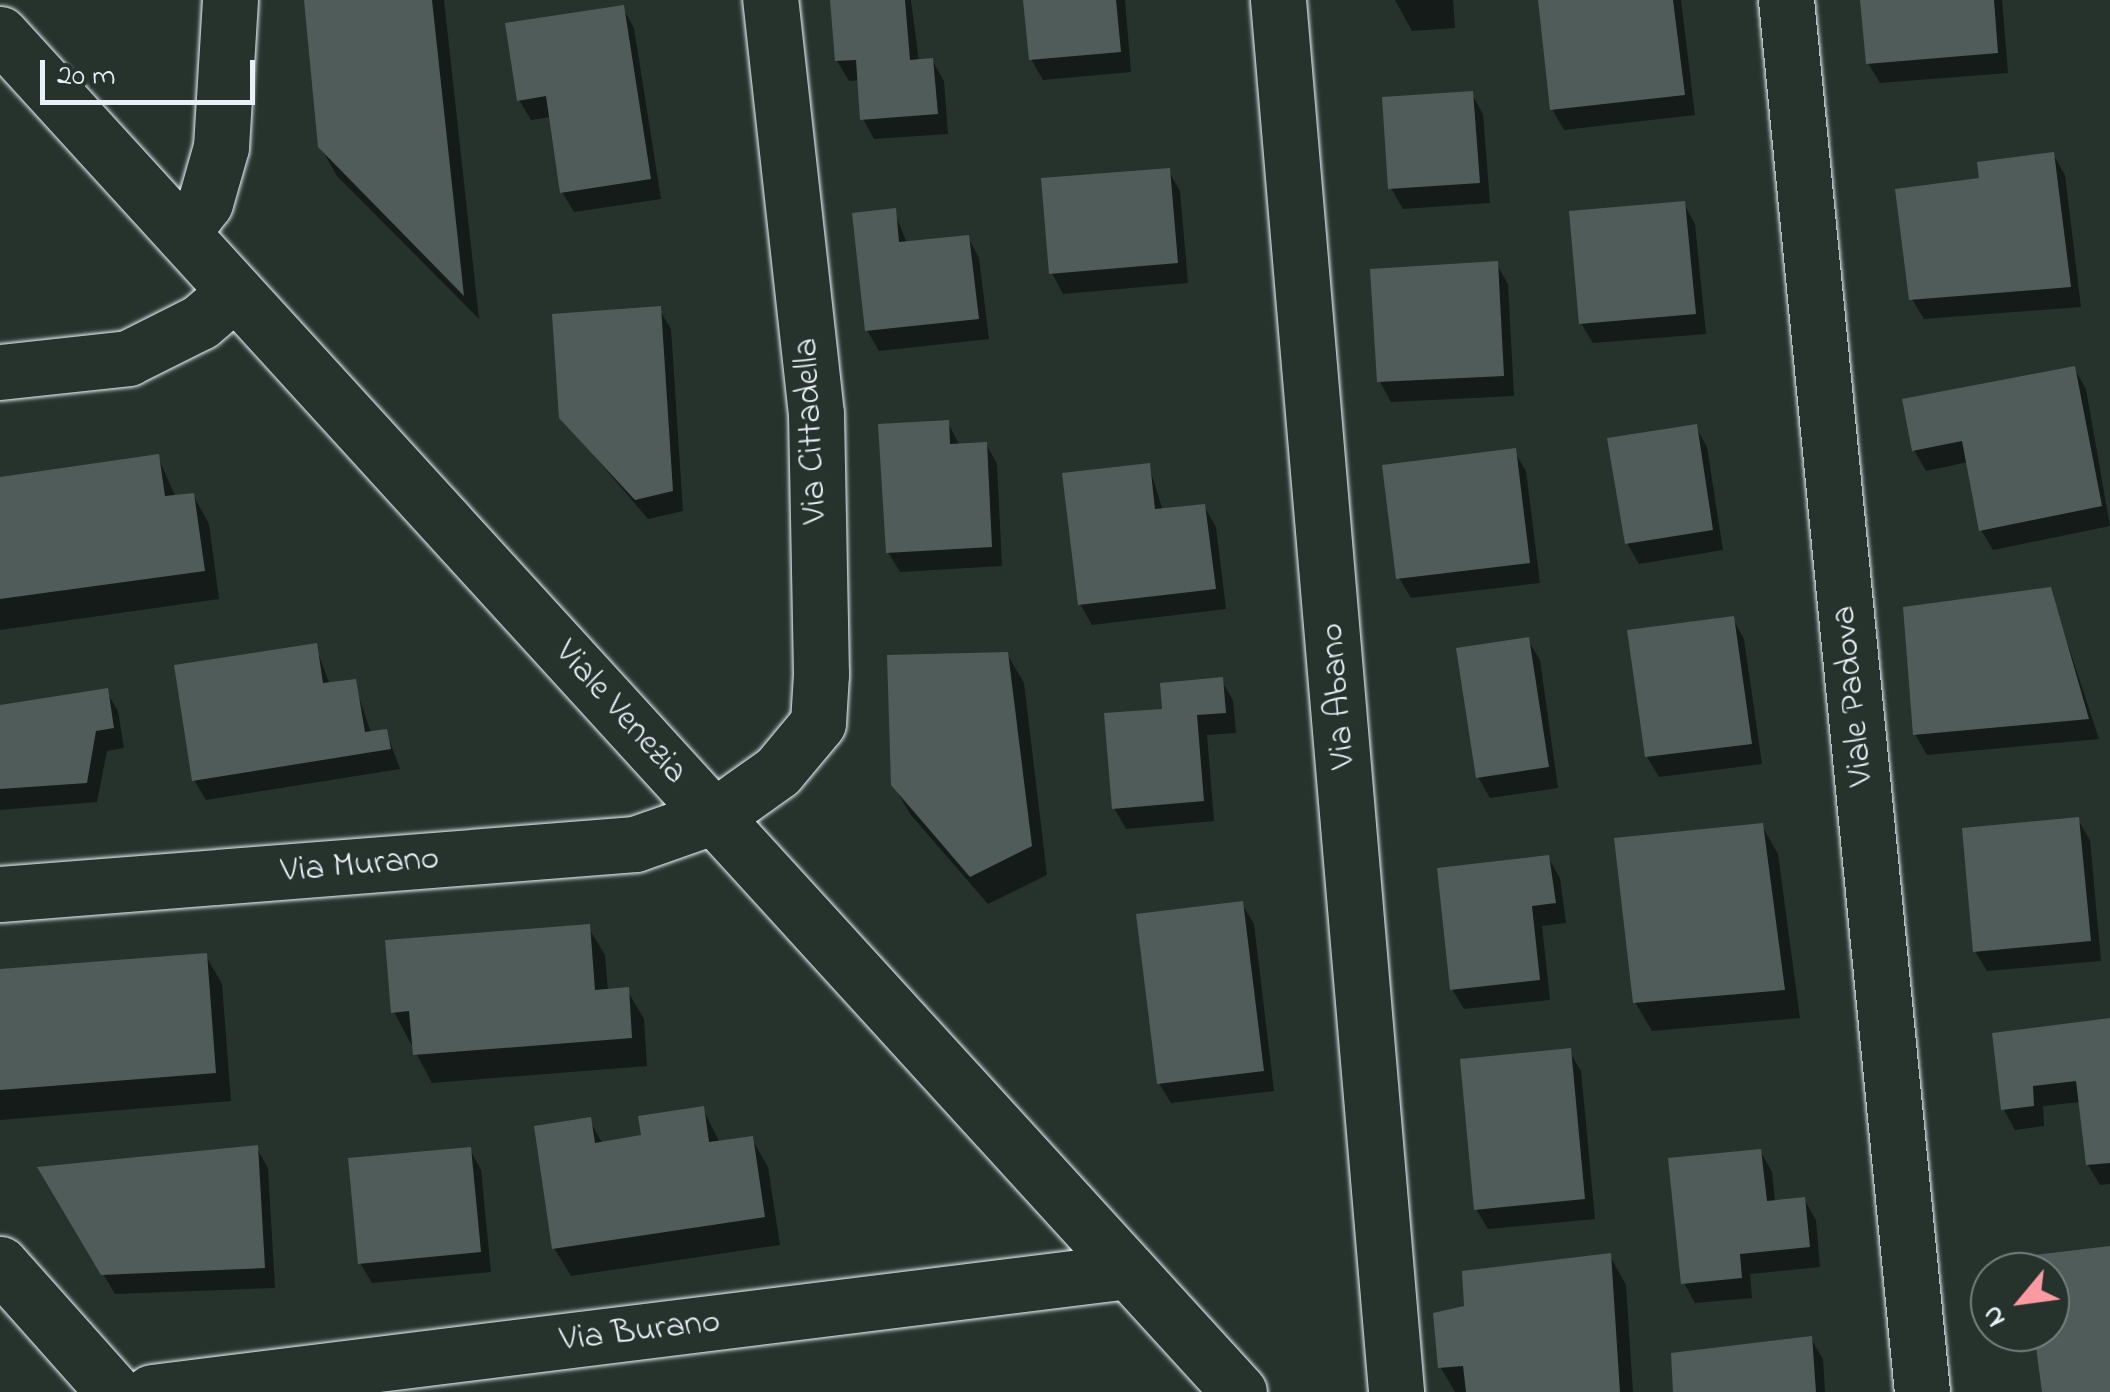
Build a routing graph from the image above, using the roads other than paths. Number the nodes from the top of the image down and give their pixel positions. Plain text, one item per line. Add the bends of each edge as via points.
1 (230, 0) edge
2 (770, 0) edge
3 (1278, 0) edge
4 (1786, 0) edge
5 (0, 34) edge
6 (182, 233) junction
7 (235, 292) junction
8 (0, 372) edge
9 (715, 816) junction
10 (0, 894) edge
11 (1129, 1271) junction
12 (6, 1284) edge
13 (114, 1392) edge
14 (152, 1392) edge
15 (1239, 1392) edge
16 (1396, 1392) edge
17 (1922, 1392) edge

1 - 6 street via 221,147 205,203
2 - 9 street, Via Cittadella via 816,414 818,723 778,770
3 - 16 street, Via Abano
4 - 17 street, Viale Padova
5 - 6 street, Viale Venezia
6 - 7 street, Viale Venezia
7 - 8 street via 200,322 128,358
7 - 9 street, Viale Venezia
9 - 10 street, Via Murano via 635,844
9 - 11 street, Viale Venezia
11 - 14 street, Via Burano
11 - 15 street, Viale Venezia
12 - 13 street

